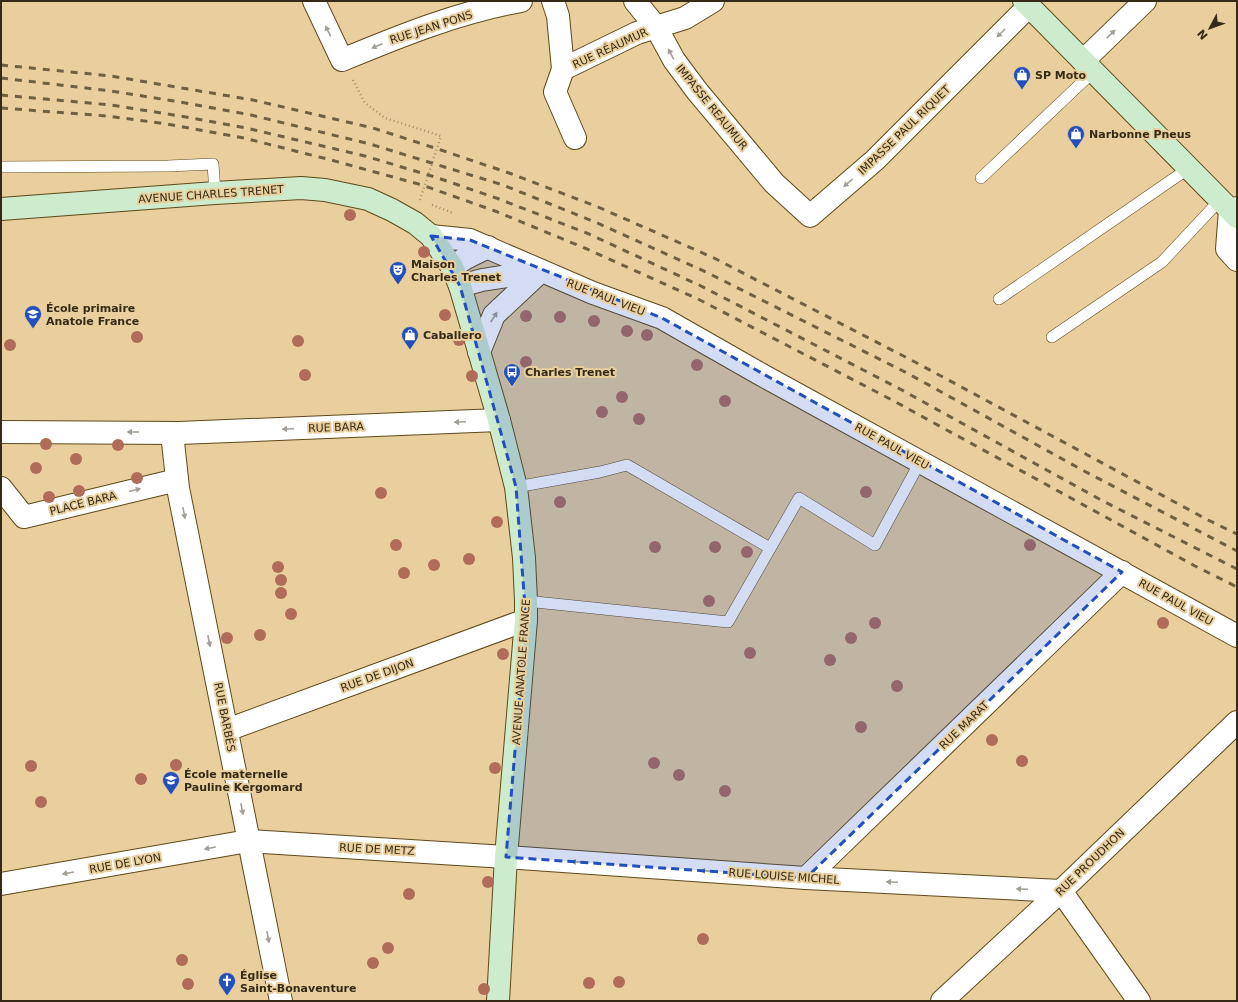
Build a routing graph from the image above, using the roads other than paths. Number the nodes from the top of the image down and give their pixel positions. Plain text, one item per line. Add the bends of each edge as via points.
1 (314, 1) edge
2 (521, 1) edge
3 (553, 1) edge
4 (635, 1) edge
5 (713, 1) edge
6 (1145, 1) edge
7 (1026, 3) edge
8 (656, 27) junction
9 (1088, 67) junction
10 (563, 69) junction
11 (575, 138) dead end
12 (1, 167) edge
13 (1189, 168) junction
14 (981, 178) dead end
15 (774, 182) joint
16 (215, 193) junction
17 (1231, 208) edge
18 (1, 209) edge
19 (423, 230) junction
20 (488, 247) junction
21 (1237, 260) edge
22 (541, 271) junction
23 (456, 276) junction
24 (1000, 299) dead end
25 (1052, 337) dead end
26 (479, 352) junction
27 (499, 420) junction
28 (1, 432) edge
29 (172, 433) junction
30 (920, 462) junction
31 (177, 480) junction
32 (516, 487) junction
33 (1, 488) edge
34 (770, 548) junction
35 (1122, 572) junction
36 (526, 610) junction
37 (1237, 636) edge
38 (1237, 722) edge
39 (227, 730) junction
40 (248, 841) junction
41 (506, 857) junction
42 (806, 878) junction
43 (1, 884) edge
44 (1061, 891) junction
45 (281, 1001) edge
46 (498, 1001) edge
47 (942, 1001) edge
48 (1139, 1001) edge

2 -> 1 street, RUE JEAN PONS via 461,16 400,36 342,60
3 - 10 street via 558,16
4 - 8 street, RUE RÉAUMUR
5 - 8 street, RUE RÉAUMUR via 685,18
9 -> 6 street
7 - 9 main road
7 -> 15 street, IMPASSE PAUL RIQUET via 875,160 810,216
8 - 10 street, RUE RÉAUMUR
15 -> 8 street, IMPASSE REAUMUR via 697,91 674,60
9 - 13 main road
9 - 14 lane
10 - 11 street via 555,92
12 - 16 lane via 213,164
13 - 17 main road
13 - 24 lane
16 - 18 main road, AVENUE CHARLES TRENET
16 - 19 main road, AVENUE CHARLES TRENET via 301,188 325,190 368,199 392,210
17 - 21 street via 1226,249
17 - 25 lane via 1162,262
19 - 20 street, RUE PAUL VIEU via 470,240
19 - 23 main road, AVENUE ANATOLE FRANCE
20 - 22 street, RUE PAUL VIEU
20 - 23 street via 464,259
22 - 23 street via 482,280
26 -> 22 street via 494,315
22 - 30 street, RUE PAUL VIEU via 662,318
23 - 26 main road, AVENUE ANATOLE FRANCE
26 - 27 main road, AVENUE ANATOLE FRANCE
27 -> 29 street, RUE BARA
27 - 32 main road, AVENUE ANATOLE FRANCE
29 -> 28 street
29 - 31 street, RUE BARBÈS
30 - 34 lane via 875,545 799,498
30 - 35 street, RUE PAUL VIEU
33 -> 31 street, PLACE BARA via 24,517
31 -> 39 street, RUE BARBÈS
32 - 34 lane via 627,465
32 - 36 main road, AVENUE ANATOLE FRANCE via 524,558
34 - 36 lane via 728,622
35 - 37 street, RUE PAUL VIEU
35 - 42 street, RUE MARAT
36 - 39 street, RUE DE DIJON
36 - 41 main road, AVENUE ANATOLE FRANCE
38 - 44 street, RUE PROUDHON
39 -> 40 street, RUE BARBÈS
40 - 41 street, RUE DE METZ
40 -> 43 street, RUE DE LYON
40 -> 45 street, RUE BARBÈS
42 -> 41 street, RUE LOUISE MICHEL
41 - 46 main road, AVENUE ANATOLE FRANCE
44 -> 42 street, RUE LOUISE MICHEL
44 - 47 street, RUE PROUDHON
44 - 48 street

